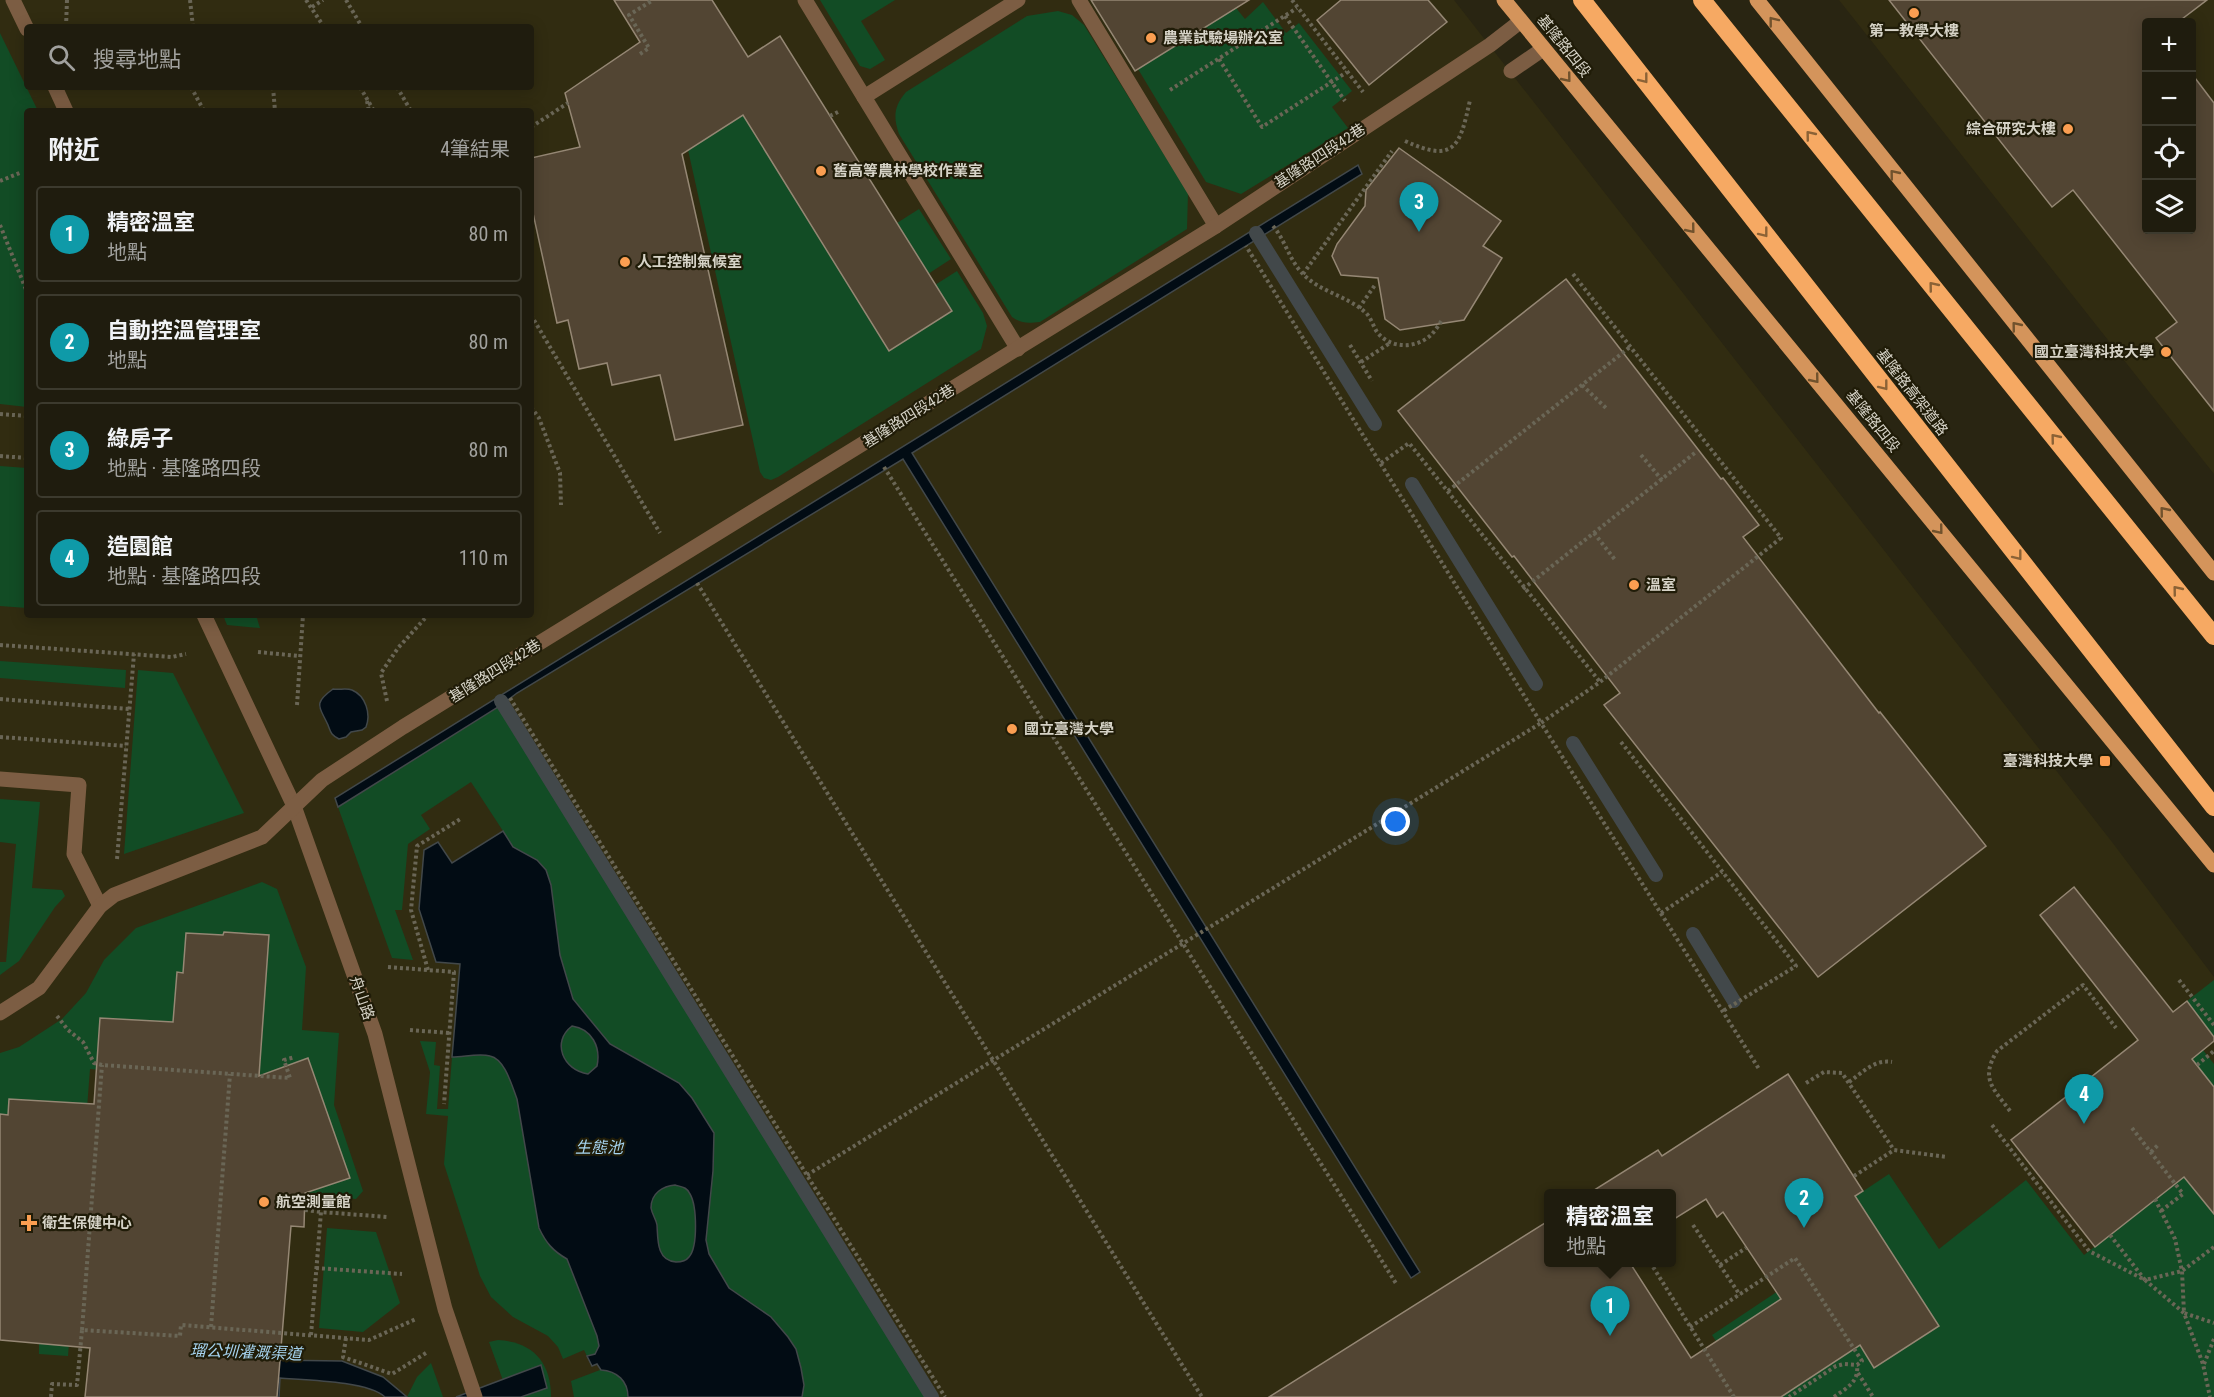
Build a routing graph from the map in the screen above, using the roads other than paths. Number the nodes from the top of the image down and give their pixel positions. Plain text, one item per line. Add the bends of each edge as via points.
1 (13, 0) edge
2 (805, 0) edge
3 (1018, 0) edge
4 (1080, 0) edge
5 (1504, 0) edge
6 (1582, 0) edge
7 (1702, 0) edge
8 (1757, 0) edge
9 (1521, 21) junction
10 (25, 24) edge
11 (1543, 49) junction
12 (1511, 71) dead end
13 (56, 90) edge
14 (864, 97) junction
15 (64, 108) edge
16 (1222, 221) junction
17 (1018, 349) junction
18 (2214, 573) edge
19 (205, 618) edge
20 (2214, 636) edge
21 (0, 779) edge
22 (294, 806) junction
23 (2214, 807) edge
24 (2214, 865) edge
25 (100, 906) junction
26 (0, 1013) edge
27 (475, 1397) edge

1 - 10 street
2 - 14 street
3 - 14 street
4 - 16 street via 1144,107
5 - 9 main road, 基隆路四段
6 -> 23 highway, 基隆路高架道路
20 -> 7 highway
18 -> 8 main road
9 - 11 main road, 基隆路四段
9 - 16 street, 基隆路四段42巷
11 - 12 street
11 -> 24 main road, 基隆路四段
13 - 15 street
14 - 17 street
16 - 17 street, 基隆路四段42巷
17 - 22 street, 基隆路四段42巷 via 403,727 322,780
19 - 22 street, 舟山路
21 - 25 street via 79,785 74,854
22 - 25 street, 基隆路四段42巷 via 262,837 114,895
22 - 27 street, 舟山路 via 375,1035 445,1309
25 - 26 street, 基隆路四段42巷 via 39,988

